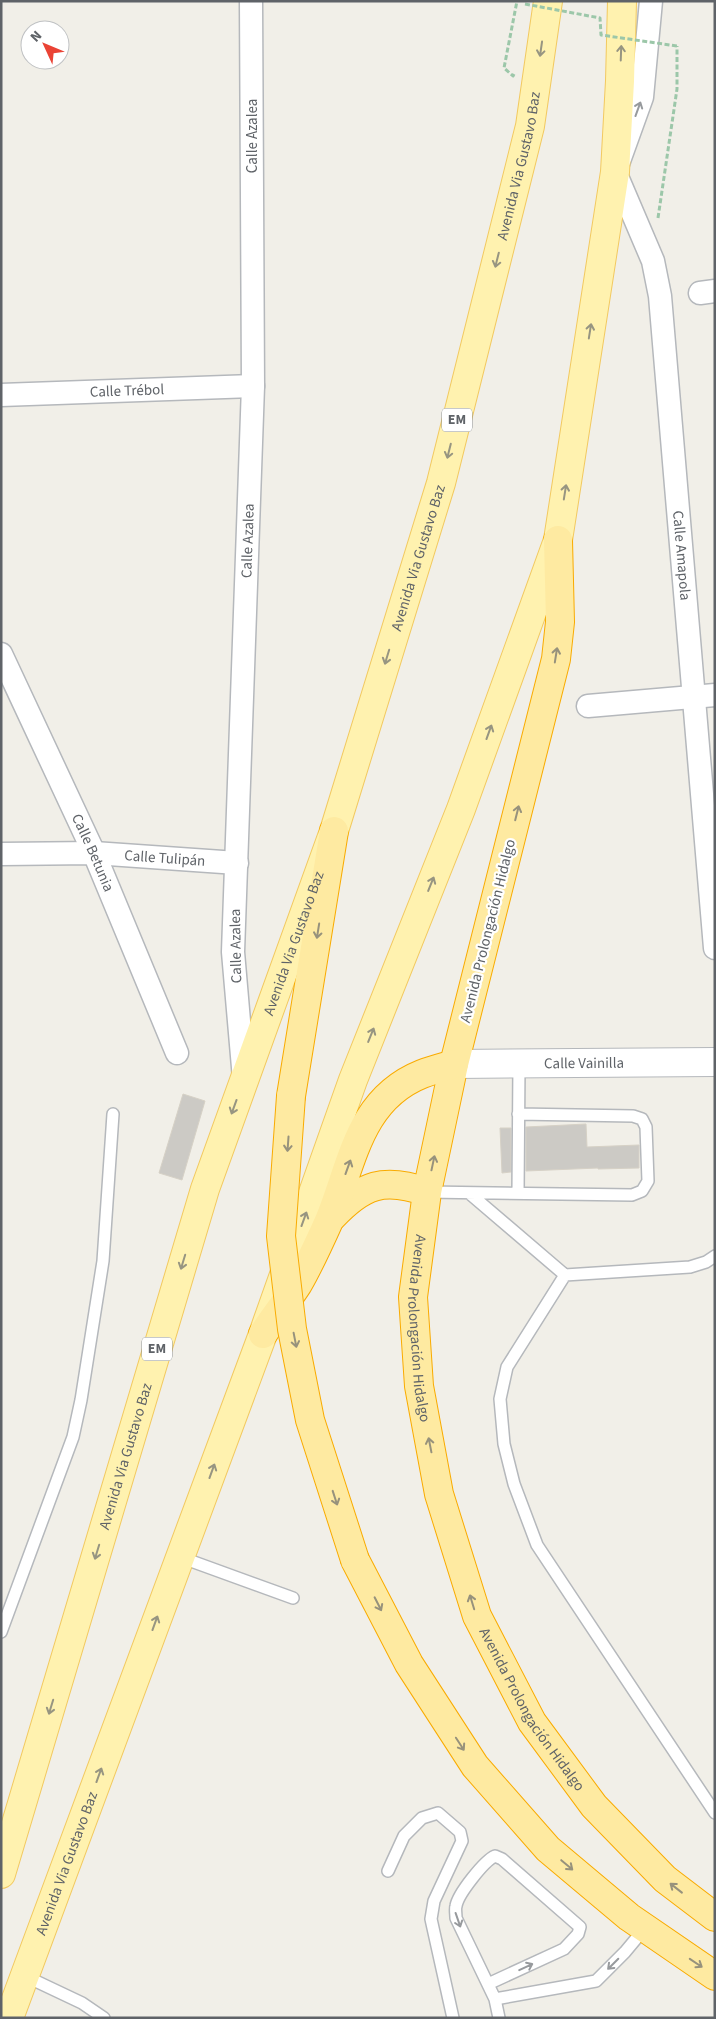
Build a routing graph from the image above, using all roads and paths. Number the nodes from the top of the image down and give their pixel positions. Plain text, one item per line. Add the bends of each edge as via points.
1 (251, 1) edge
2 (517, 1) edge
3 (622, 1) edge
4 (651, 1) edge
5 (537, 3) edge
6 (514, 69) dead end
7 (615, 172) junction
8 (658, 222) dead end
9 (253, 386) junction
10 (1, 395) edge
11 (558, 540) junction
12 (1, 654) edge
13 (715, 695) edge
14 (692, 697) junction
15 (588, 706) dead end
16 (334, 831) junction
17 (94, 852) junction
18 (1, 854) edge
19 (237, 863) junction
20 (715, 948) edge
21 (177, 1053) dead end
22 (715, 1062) edge
23 (454, 1064) junction
24 (519, 1064) junction
25 (244, 1080) junction
26 (113, 1114) dead end
27 (518, 1114) junction
28 (426, 1192) junction
29 (469, 1192) junction
30 (518, 1194) junction
31 (328, 1222) junction
32 (715, 1256) edge
33 (565, 1275) junction
34 (263, 1334) junction
35 (180, 1557) junction
36 (293, 1598) dead end
37 (1, 1632) edge
38 (715, 1813) edge
39 (388, 1871) dead end
40 (1, 1874) edge
41 (715, 1918) edge
42 (645, 1928) junction
43 (25, 1976) junction
44 (715, 1976) edge
45 (488, 1984) junction
46 (495, 1999) junction
47 (9, 2018) edge
48 (104, 2018) edge
49 (453, 2018) edge
50 (499, 2018) edge

1 - 9 street, Calle Azalea
2 - 6 path via 504,68 513,76
7 -> 3 main road, Avenida Via Gustavo Baz
7 -> 4 street via 642,97
5 - 8 path, bridge via 600,18 601,35 677,46 677,89
5 -> 16 main road, Avenida Via Gustavo Baz / EM via 530,126 441,483
11 -> 7 main road, Avenida Via Gustavo Baz
7 - 14 street, Calle Amapola via 653,260 660,296
9 - 10 street, Calle Trébol
9 - 19 street, Calle Azalea
23 -> 11 highway, Avenida Prolongación Hidalgo via 556,659 560,622
34 -> 11 main road, Avenida Via Gustavo Baz via 353,1080 461,809
12 - 17 street, Calle Betunia
13 - 14 street
14 - 15 street
14 - 20 street, Calle Amapola
16 - 25 main road, Avenida Via Gustavo Baz / EM
16 -> 42 highway, bridge via 291,1096 281,1236 292,1329 310,1420 355,1560 409,1664 474,1766 548,1849
17 - 18 street, Calle Tulipán
17 - 19 street, Calle Tulipán
17 - 21 street, Calle Betunia
19 - 25 street, Calle Azalea via 232,952
22 - 24 street, Calle Vainilla
23 - 24 street, Calle Vainilla
28 -> 23 highway, Avenida Prolongación Hidalgo
31 -> 23 highway via 360,1135 384,1098 421,1074
24 - 27 lane
25 -> 40 main road, Avenida Via Gustavo Baz / EM via 204,1189
26 - 37 lane via 103,1261 81,1400 73,1436
27 - 30 lane
27 - 30 lane via 633,1116 642,1119 646,1127 648,1180 642,1191 632,1195
28 - 29 lane
28 - 31 highway via 407,1185 388,1184 372,1188 344,1204
41 -> 28 highway, Avenida Prolongación Hidalgo via 665,1879 594,1806 532,1722 477,1616 439,1494 419,1386 413,1297
29 - 30 lane
29 - 33 lane
31 - 34 highway via 298,1283
32 - 33 lane via 690,1267
33 - 38 lane via 507,1367 500,1399 504,1444 514,1484 537,1545
35 -> 34 main road, Avenida Via Gustavo Baz
35 - 36 lane
43 -> 35 main road, Avenida Via Gustavo Baz
39 - 49 lane via 404,1836 422,1818 438,1813 460,1832 462,1841 434,1901 431,1919
42 -> 44 highway
42 -> 46 lane via 596,1981
43 - 47 main road, Avenida Via Gustavo Baz
43 - 48 lane via 82,2003
45 -> 45 lane via 564,1950 580,1927 495,1856 474,1878 455,1907 456,1918
45 - 46 lane
46 - 50 lane

